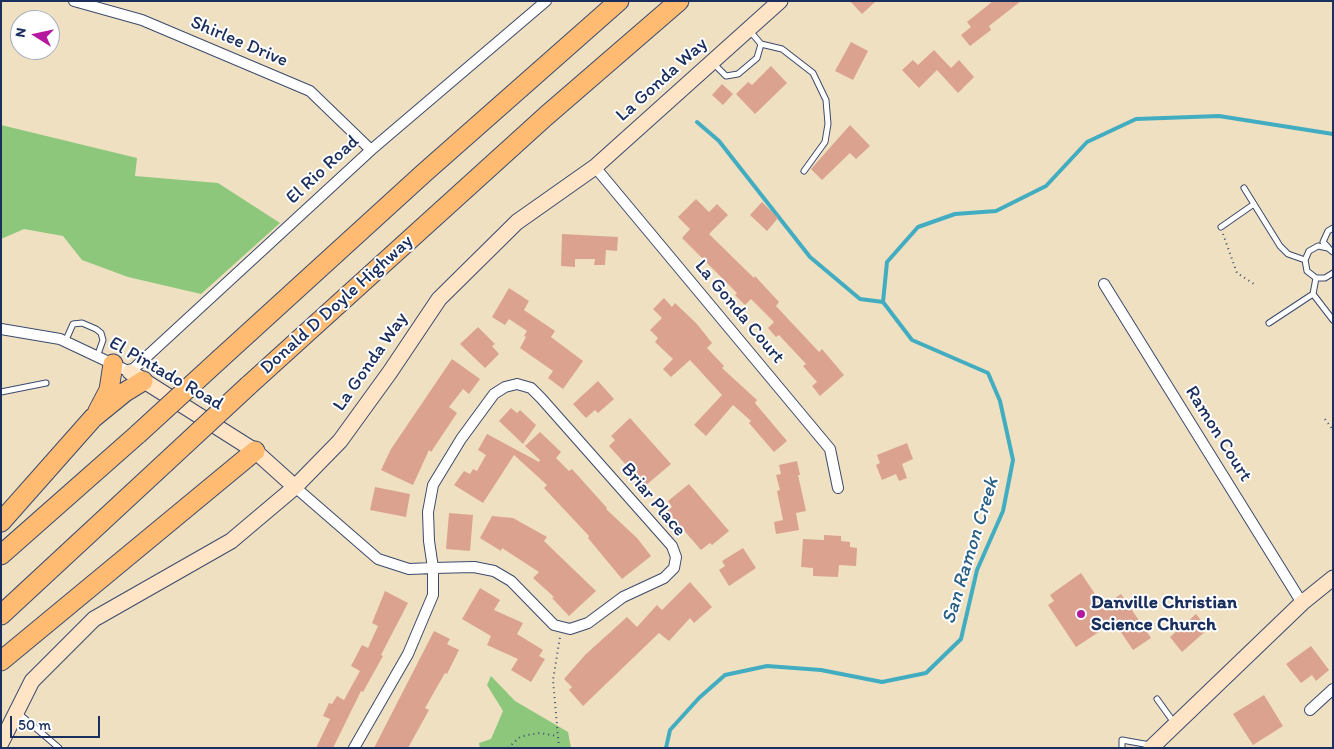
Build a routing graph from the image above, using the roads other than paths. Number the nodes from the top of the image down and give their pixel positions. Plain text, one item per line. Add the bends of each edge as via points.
1 (74, 1) edge
2 (546, 1) edge
3 (619, 1) edge
4 (679, 1) edge
5 (780, 1) edge
6 (748, 29) junction
7 (761, 44) junction
8 (712, 62) junction
9 (371, 150) junction
10 (595, 167) junction
11 (804, 171) dead end
12 (1244, 188) dead end
13 (1254, 204) junction
14 (1221, 227) road end
15 (1333, 228) edge
16 (1328, 248) junction
17 (1333, 252) edge
18 (1305, 260) junction
19 (1333, 273) edge
20 (1316, 278) junction
21 (1104, 284) dead end
22 (1313, 294) junction
23 (1333, 320) edge
24 (1269, 323) dead end
25 (1, 329) edge
26 (65, 342) junction
27 (121, 369) junction
28 (46, 383) dead end
29 (1, 392) edge
30 (93, 418) junction
31 (255, 451) junction
32 (294, 487) junction
33 (838, 488) dead end
34 (1, 522) edge
35 (1, 555) edge
36 (433, 568) junction
37 (1333, 578) edge
38 (1302, 602) junction
39 (1, 615) edge
40 (1, 661) edge
41 (1333, 689) edge
42 (1156, 699) dead end
43 (1310, 710) dead end
44 (17, 712) junction
45 (1175, 725) junction
46 (1, 743) edge
47 (1152, 747) edge
48 (60, 748) edge
49 (354, 748) edge
50 (1122, 748) edge

1 - 9 street, Shirlee Drive via 142,20 310,91
2 - 9 street, El Rio Road
3 - 35 highway, Donald D Doyle Highway, bridge
4 - 39 highway, Donald D Doyle Highway, bridge via 546,116
5 - 6 street, La Gonda Way
6 - 7 lane
6 - 8 street, La Gonda Way
7 - 8 lane via 757,58 738,74 726,76
7 - 11 lane via 782,50 813,73 826,100 828,124 825,142
8 - 10 street, La Gonda Way
9 - 27 street, El Rio Road
10 - 32 street, La Gonda Way via 517,222 439,299 340,441
10 - 33 street, La Gonda Court via 830,449
12 - 13 lane
13 - 14 lane
13 - 18 lane via 1280,246 1288,254
15 - 16 lane via 1323,242
16 - 17 lane
16 - 18 lane via 1313,248
18 - 20 lane via 1307,271
19 - 20 lane via 1325,278
20 - 22 lane
21 - 38 street, Ramon Court
22 - 23 lane
22 - 24 lane
25 - 26 street, El Pintado Road
26 - 27 street, El Pintado Road
26 - 27 lane via 73,324 82,323 96,329
27 - 30 highway
27 - 30 highway via 125,392
27 - 31 street, El Pintado Road
28 - 29 lane
30 - 34 highway
31 - 32 street, El Pintado Road
31 - 40 highway
32 - 36 street via 378,559 409,569
32 - 44 street, La Gonda Way via 231,541 94,619 32,681
36 - 36 street, Briar Place via 428,512 433,485 460,439 494,394 517,384 532,388 672,546 676,557 674,568 664,578 623,598 588,624 570,630 554,625 511,581 494,571 474,567
36 - 49 street, Briar Place via 433,595 408,654
37 - 38 street
38 - 45 street
41 - 43 street
42 - 45 lane
44 - 46 street, La Gonda Way
44 - 48 lane
45 - 47 street
47 - 50 lane via 1122,740

